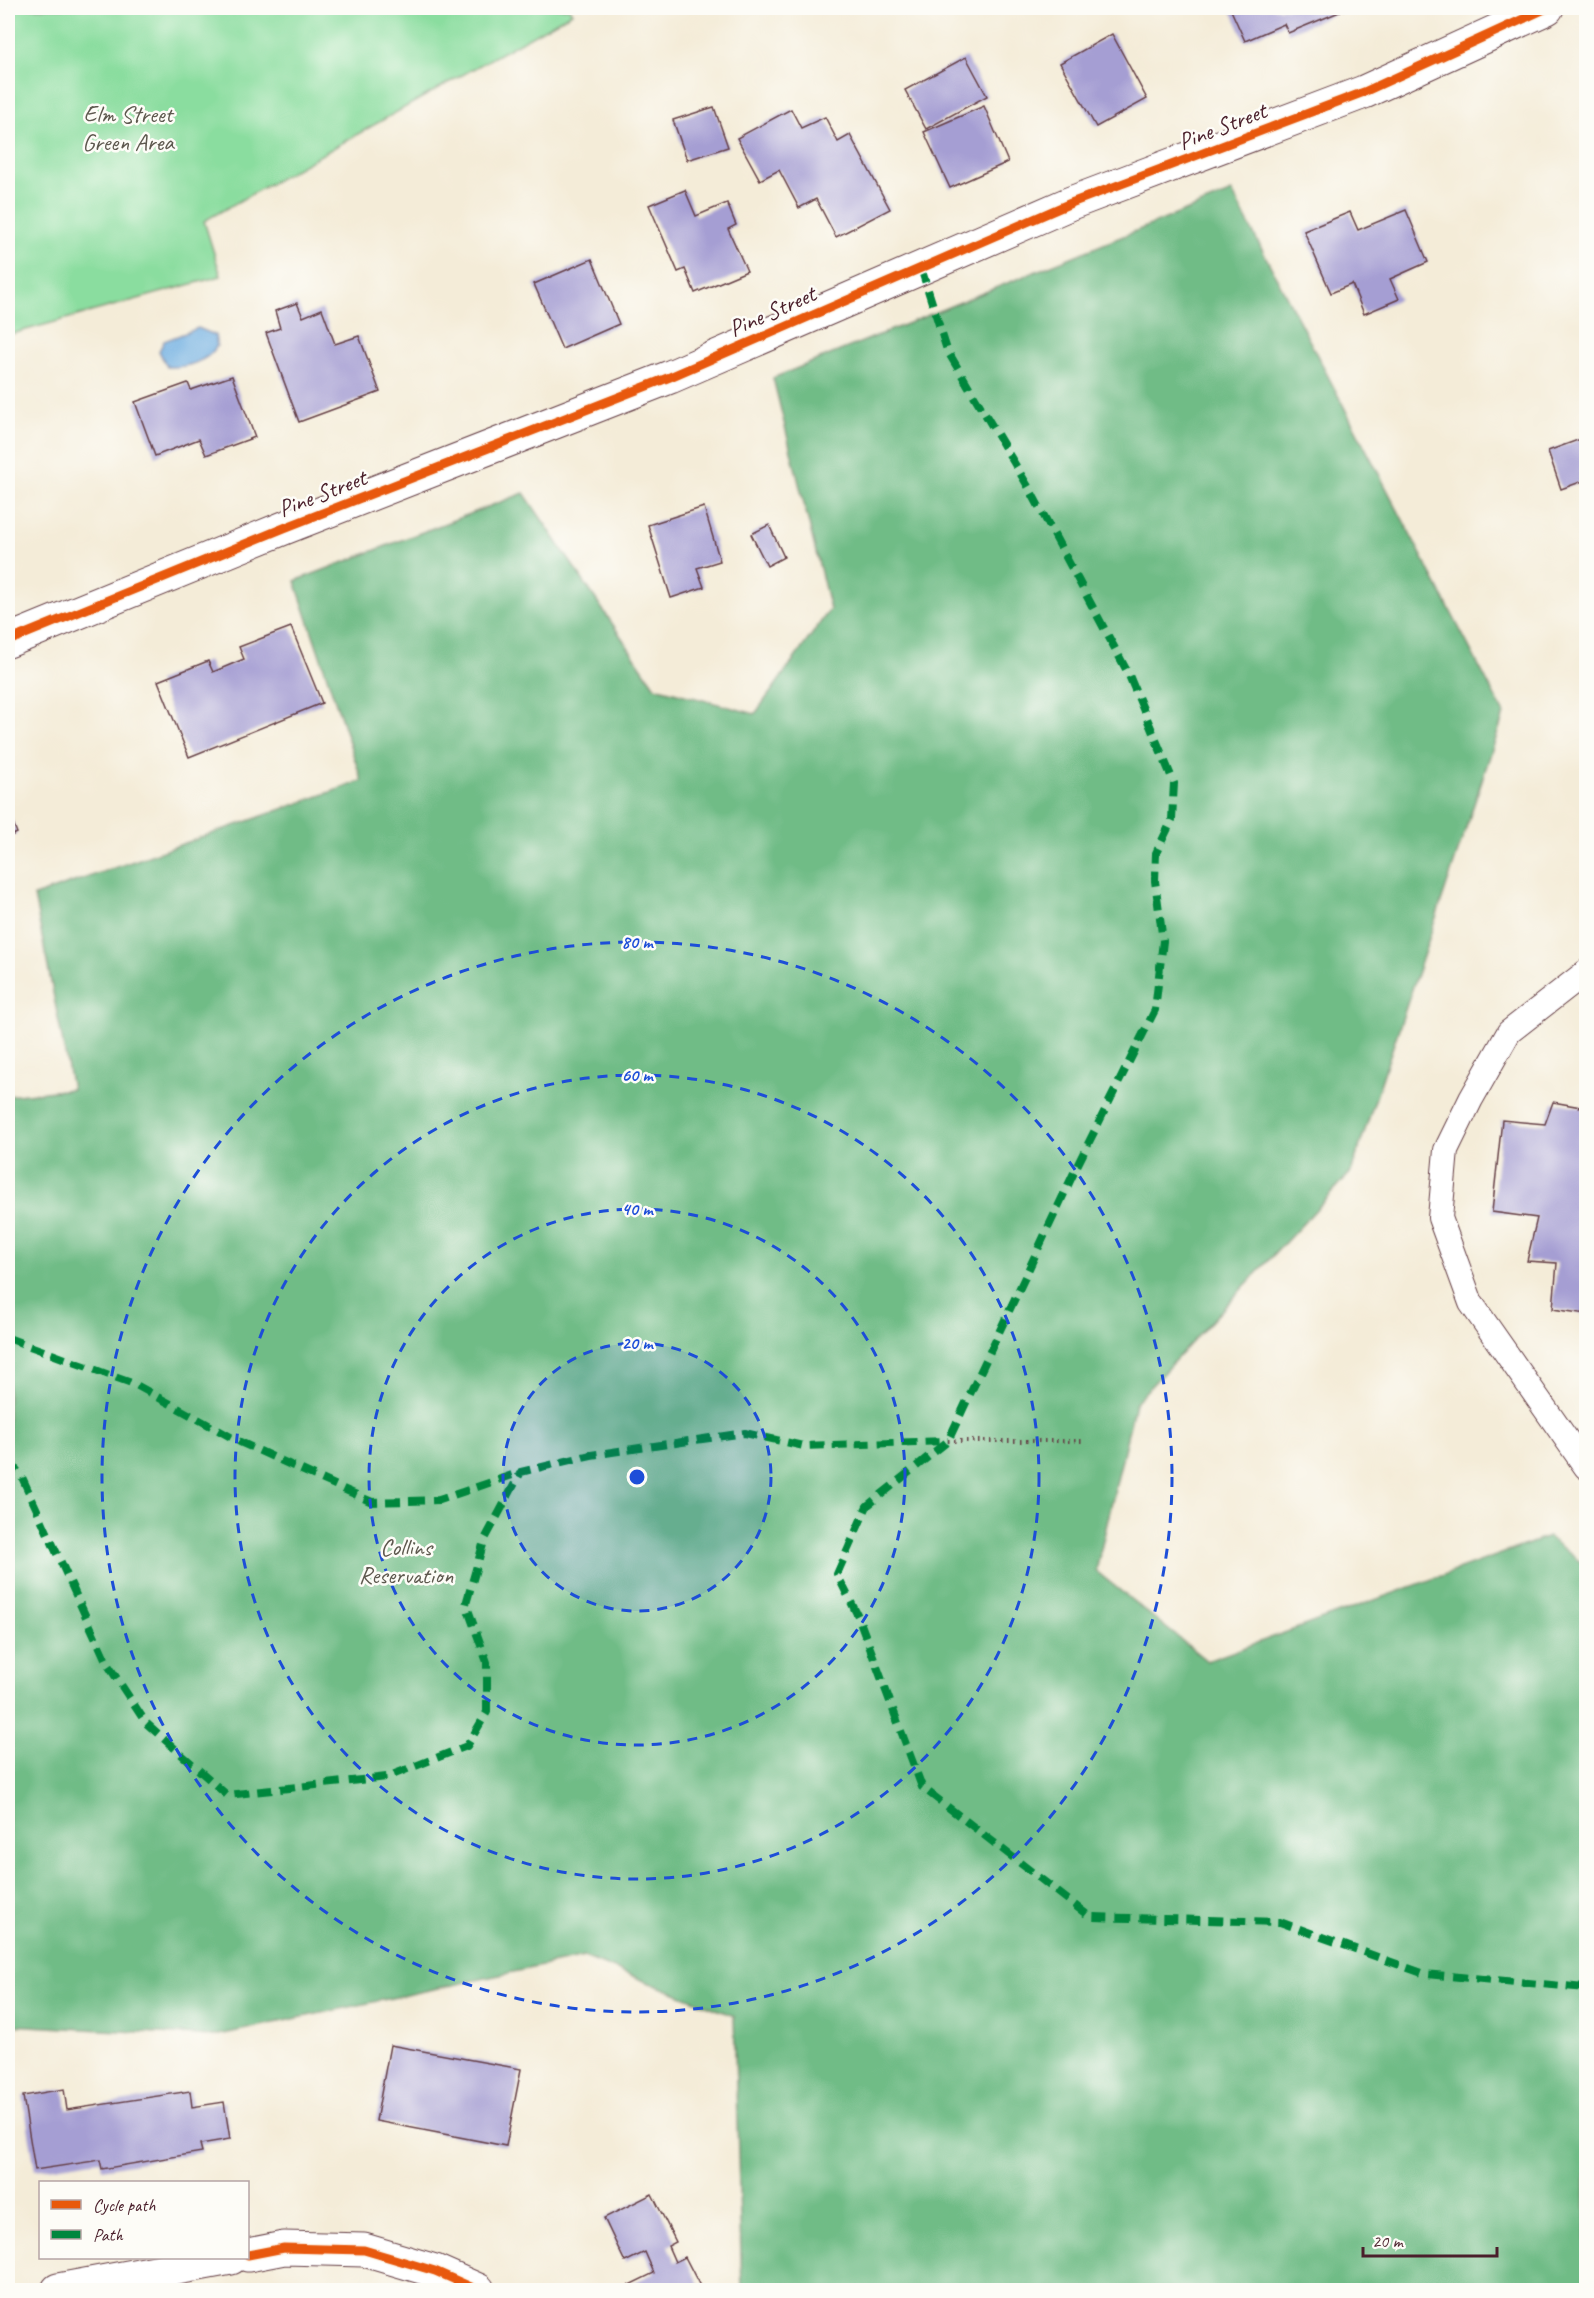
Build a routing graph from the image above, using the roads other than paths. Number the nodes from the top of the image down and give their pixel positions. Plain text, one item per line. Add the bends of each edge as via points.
1 (1547, 8) edge
2 (8, 641) edge
3 (1587, 972) edge
4 (1587, 1467) edge
5 (249, 2255) edge
6 (226, 2259) edge
7 (58, 2290) edge
8 (478, 2290) edge

1 - 2 street, Pine Street via 1364,92 1071,203 670,377
3 - 4 lane via 1509,1032 1446,1150 1440,1218 1471,1303
5 - 8 street via 284,2248 364,2250 435,2271
6 - 7 street

